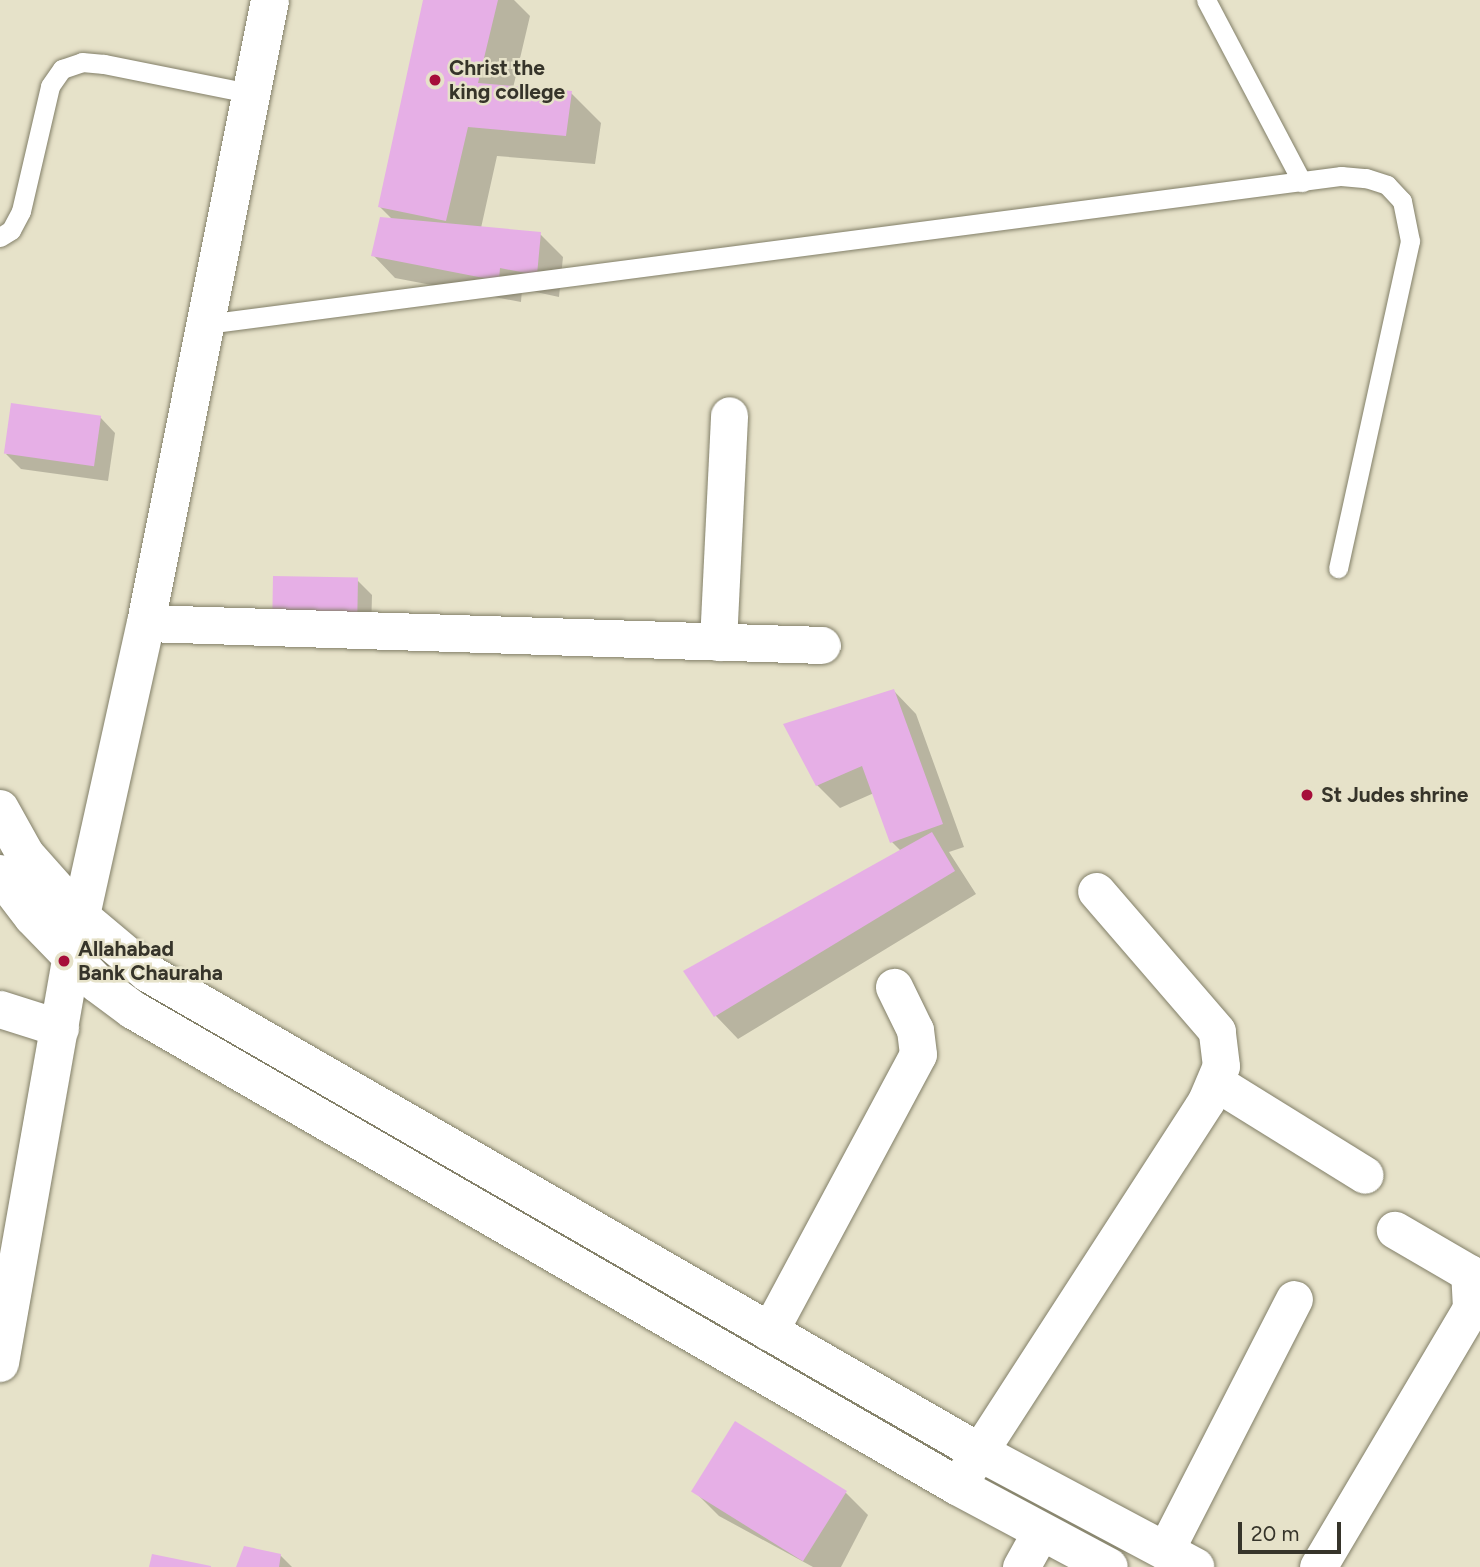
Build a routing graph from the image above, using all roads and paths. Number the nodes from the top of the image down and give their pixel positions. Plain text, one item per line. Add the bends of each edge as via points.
1 (271, 0) edge
2 (1206, 0) edge
3 (254, 94) junction
4 (1302, 182) junction
5 (0, 237) edge
6 (206, 324) junction
7 (729, 415) dead end
8 (1338, 568) dead end
9 (146, 623) junction
10 (718, 642) junction
11 (822, 645) dead end
12 (0, 809) edge
13 (0, 874) edge
14 (1096, 891) dead end
15 (80, 916) junction
16 (72, 956) junction
17 (894, 987) dead end
18 (0, 1009) edge
19 (60, 1028) junction
20 (1215, 1082) junction
21 (1365, 1175) dead end
22 (1395, 1230) dead end
23 (1294, 1299) dead end
24 (769, 1332) junction
25 (0, 1363) edge
26 (979, 1452) junction
27 (957, 1486) junction
28 (1041, 1531) junction
29 (1180, 1559) edge
30 (1021, 1567) edge
31 (1109, 1567) edge
32 (1318, 1567) edge

1 - 3 street
2 - 4 lane
3 - 5 lane via 104,64 82,62 62,69 50,86 21,212 11,230
3 - 6 street
4 - 6 lane
4 - 8 lane via 1340,176 1387,185 1402,201 1410,241
6 - 9 street
7 - 10 street
9 - 10 street
9 - 15 street
10 - 11 street
12 - 15 street via 25,854
13 - 16 street via 10,891
14 - 20 street via 1217,1031 1223,1053
15 - 16 street
15 - 24 street via 149,972 237,1027
16 - 19 street
16 - 27 street via 98,984 133,1010 221,1063
17 - 24 street via 915,1030 918,1054
18 - 19 street
19 - 25 street
20 - 21 street
20 - 26 street
22 - 32 street via 1469,1273 1471,1308
23 - 29 street
24 - 26 street
26 - 27 street
26 - 29 street
27 - 28 street
28 - 30 street
28 - 31 street

